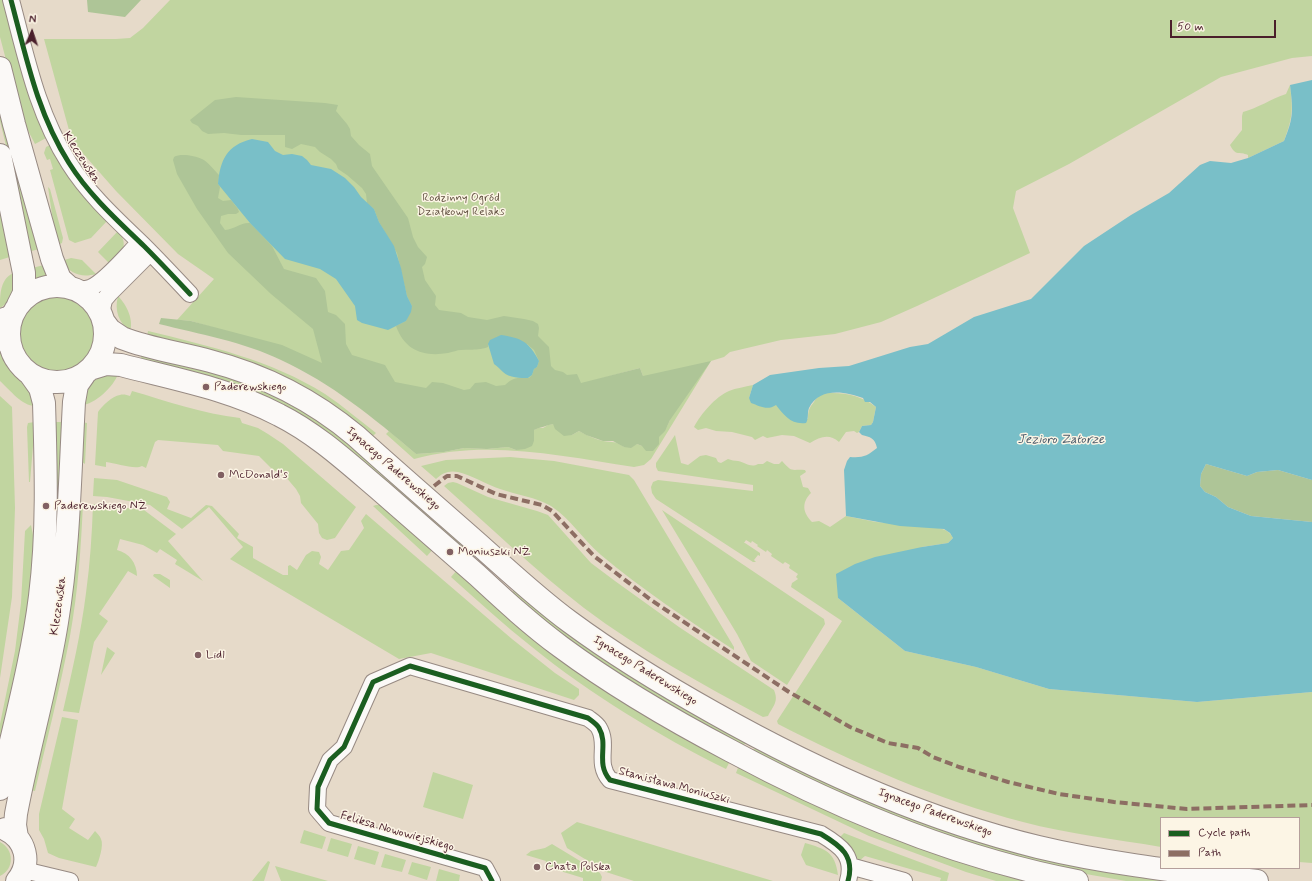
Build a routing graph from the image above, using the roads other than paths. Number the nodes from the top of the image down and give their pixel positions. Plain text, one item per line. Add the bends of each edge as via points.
1 (11, 0) edge
2 (0, 68) edge
3 (0, 155) edge
4 (145, 248) junction
5 (73, 289) junction
6 (190, 294) dead end
7 (11, 311) edge
8 (103, 318) junction
9 (6, 345) edge
10 (88, 371) junction
11 (30, 374) junction
12 (395, 672) joint
13 (0, 789) edge
14 (8, 832) edge
15 (1160, 869) edge
16 (1163, 869) edge
17 (849, 874) edge
18 (21, 876) edge
19 (70, 881) edge
20 (492, 881) edge
21 (904, 881) edge
22 (1077, 881) edge
23 (1257, 881) edge

1 - 4 street, Kleczewska via 34,86 51,130 68,161 87,187 114,219
2 - 5 main road via 50,252 60,279
3 - 7 main road via 24,273 24,293
4 - 5 street via 90,288
4 - 6 street, Kleczewska
4 - 8 street via 104,300
5 - 7 main road via 61,286 45,287 30,294
5 - 8 main road via 89,298
7 - 9 main road via 9,343
8 - 10 main road via 106,332 103,351
8 - 15 main road, Ignacego Paderewskiego via 110,330 122,338 244,372 317,406 570,622 668,688 760,739 897,801 965,826 1061,852
9 - 11 main road via 19,364
10 - 11 main road via 70,381 53,383
10 - 14 main road, Kleczewska via 77,386 74,402 66,553 61,598 15,825
10 - 22 main road, Ignacego Paderewskiego via 106,364 121,365 219,390 265,408 295,424 335,452 558,645 651,707 759,766 825,798 940,844 1010,866
11 - 13 main road, Kleczewska via 40,388 44,403 44,555 40,598 29,661
12 - 17 street, Stanisława Moniuszki via 410,666 588,718 600,730 603,768 610,780 822,834 846,852
12 - 20 street, Feliksa Nowowiejskiego via 373,682 344,747 330,760 318,786 317,809 329,823 485,868
14 - 18 main road via 21,842 25,854 26,861
16 - 23 main road, Ignacego Paderewskiego
17 - 21 street, Stanisława Moniuszki
18 - 19 street

